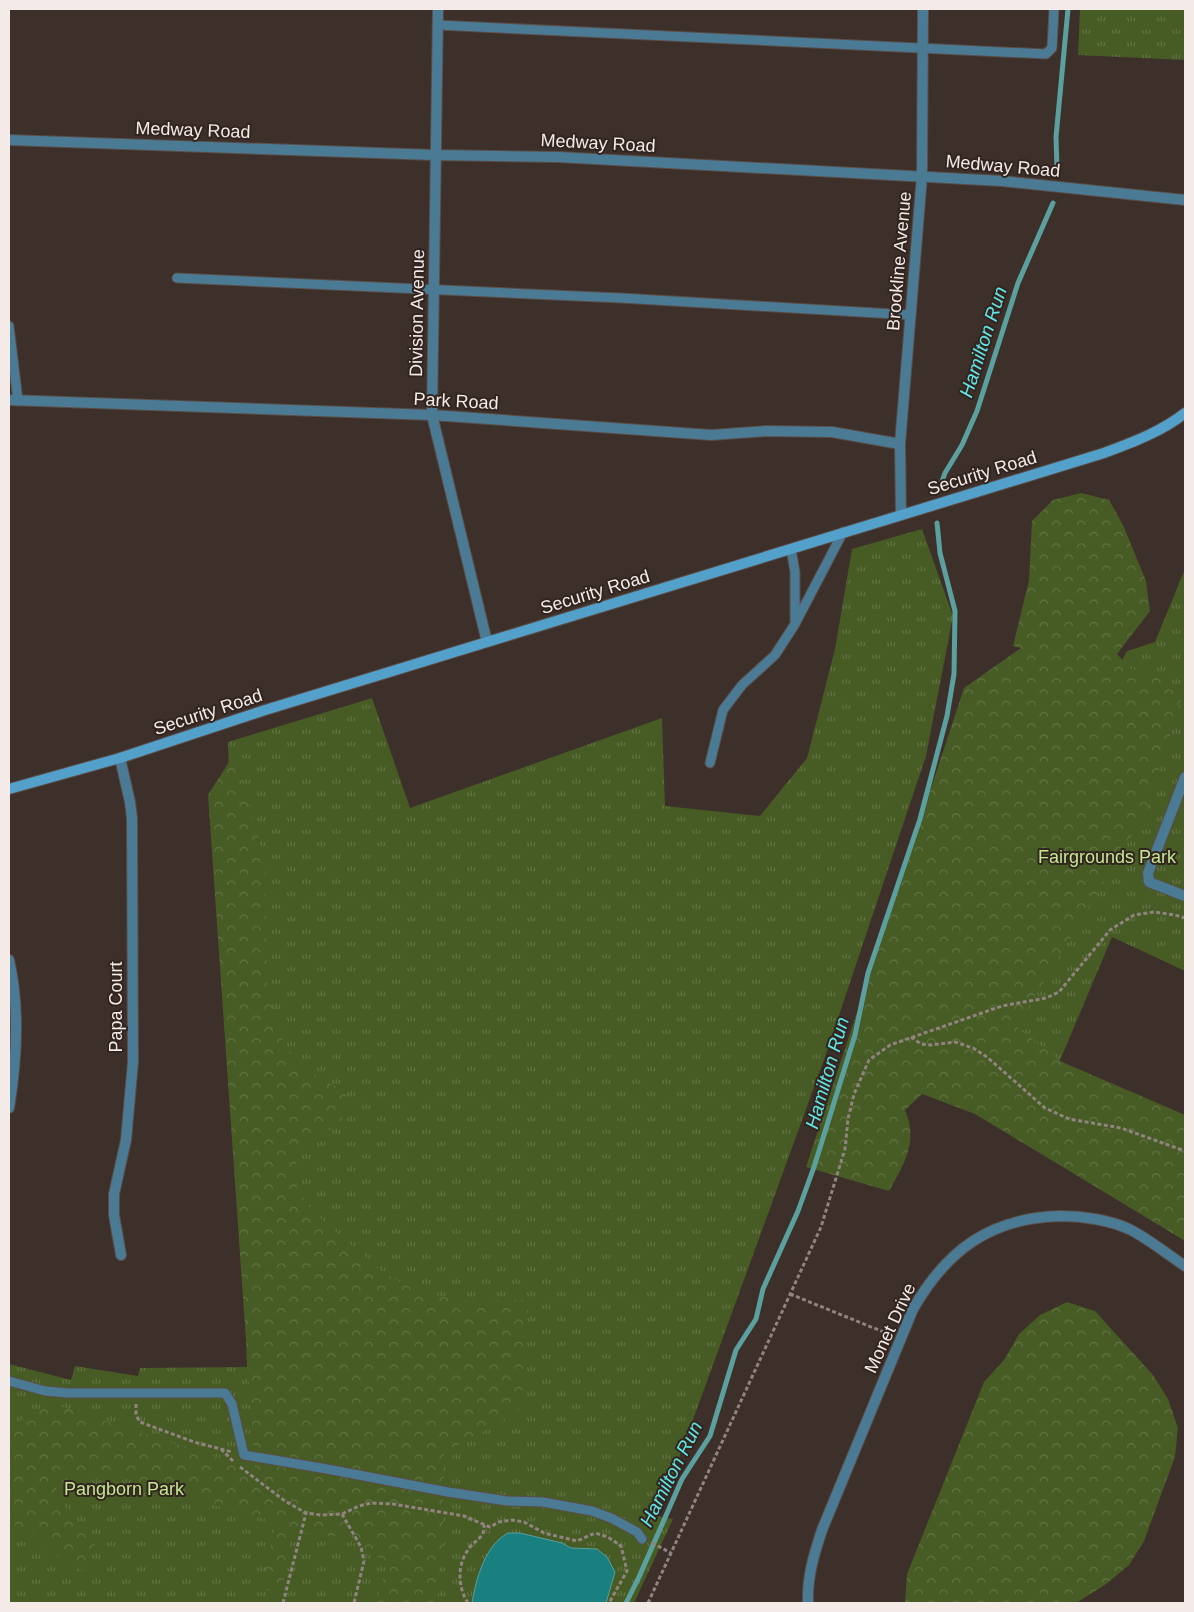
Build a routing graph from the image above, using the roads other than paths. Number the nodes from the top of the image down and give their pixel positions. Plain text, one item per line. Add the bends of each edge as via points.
1 (438, 9) edge
2 (923, 9) edge
3 (1054, 9) edge
4 (437, 26) junction
5 (923, 47) junction
6 (9, 140) edge
7 (435, 155) junction
8 (922, 176) junction
9 (1185, 200) edge
10 (177, 278) dead end
11 (434, 290) junction
12 (911, 315) junction
13 (9, 326) edge
14 (14, 400) edge
15 (1185, 413) edge
16 (432, 415) junction
17 (900, 444) junction
18 (901, 514) junction
19 (843, 532) junction
20 (791, 549) junction
21 (795, 624) junction
22 (487, 642) junction
23 (120, 758) junction
24 (710, 763) dead end
25 (1185, 777) edge
26 (9, 789) edge
27 (1185, 896) edge
28 (9, 960) edge
29 (9, 1108) edge
30 (121, 1254) dead end
31 (1185, 1266) edge
32 (9, 1381) edge
33 (642, 1539) dead end
34 (808, 1603) edge

1 - 4 street, Division Avenue
2 - 5 street, Brookline Avenue
3 - 5 lane via 1052,48 1046,54
4 - 5 lane
4 - 7 street, Division Avenue
5 - 8 street, Brookline Avenue
6 - 7 street, Medway Road
7 - 8 street, Medway Road via 558,157
7 - 11 street, Division Avenue
8 - 9 street, Medway Road
8 - 12 street, Brookline Avenue
10 - 11 lane
11 - 12 lane
11 - 16 street, Division Avenue
12 - 17 street, Brookline Avenue
13 - 14 lane
14 - 16 street, Park Road
15 - 18 street, Security Road via 1170,425 1140,440 1104,453
16 - 17 street, Park Road via 711,435 766,431 832,432
16 - 22 street, Division Avenue
17 - 18 street, Brookline Avenue
18 - 19 street, Security Road
19 - 20 street, Security Road
19 - 21 lane
20 - 21 lane via 795,572
20 - 22 street, Security Road
21 - 24 lane via 775,655 742,685 726,705
22 - 23 street, Security Road
23 - 26 street, Security Road
23 - 30 street, Papa Court via 132,818 133,1052 126,1140 114,1194
25 - 27 street via 1148,873 1149,882
28 - 29 street via 16,1038
31 - 34 street, Monet Drive via 1130,1229 1097,1219 1063,1216 1016,1221 987,1232 945,1264 913,1309 822,1530 811,1562
32 - 33 lane via 68,1394 225,1393 232,1404 244,1455 448,1492 507,1501 543,1502 592,1511 638,1532

